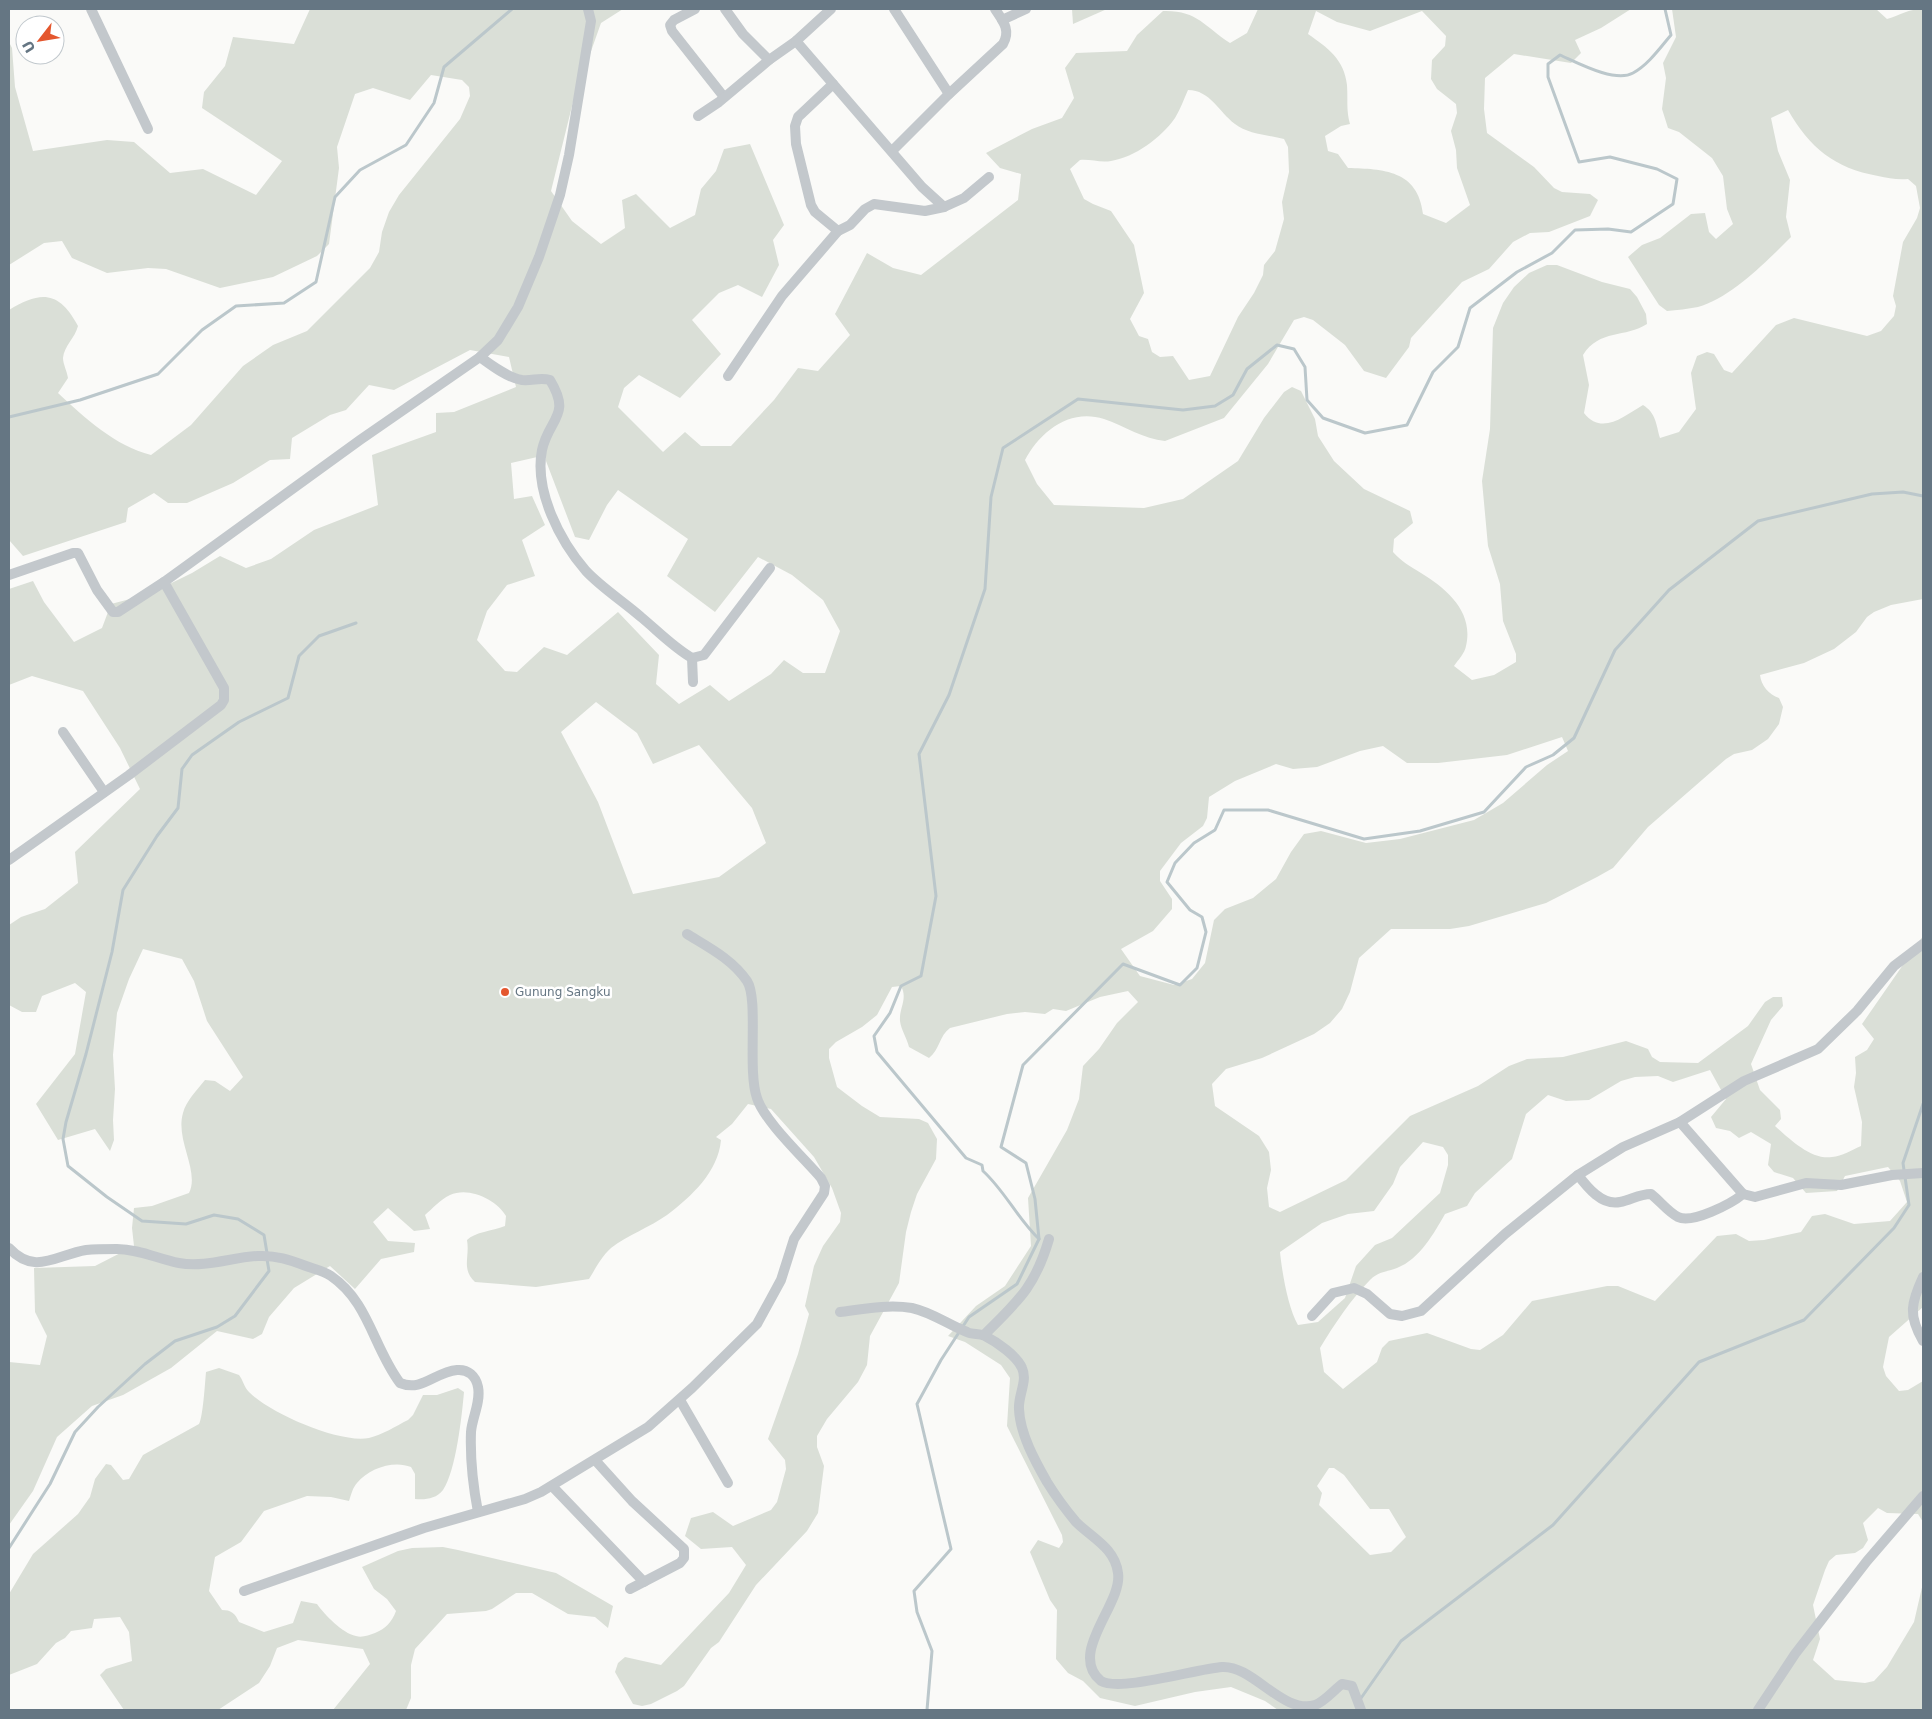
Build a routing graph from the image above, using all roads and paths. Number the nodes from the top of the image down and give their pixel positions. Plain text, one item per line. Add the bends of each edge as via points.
1 (91, 9) edge
2 (588, 9) edge
3 (695, 9) edge
4 (726, 9) edge
5 (831, 9) edge
6 (894, 9) edge
7 (995, 9) edge
8 (1026, 9) edge
9 (1002, 20) junction
10 (796, 41) junction
11 (769, 60) junction
12 (833, 84) junction
13 (949, 94) junction
14 (724, 97) junction
15 (698, 116) dead end
16 (148, 129) dead end
17 (892, 151) junction
18 (989, 177) dead end
19 (944, 207) junction
20 (838, 231) junction
21 (480, 356) junction
22 (728, 376) dead end
23 (770, 568) dead end
24 (9, 575) edge
25 (164, 582) junction
26 (692, 658) junction
27 (693, 682) dead end
28 (63, 732) dead end
29 (104, 792) junction
30 (9, 860) edge
31 (687, 934) dead end
32 (1923, 944) edge
33 (1680, 1122) junction
34 (1923, 1173) edge
35 (1578, 1175) junction
36 (1743, 1194) junction
37 (1049, 1239) dead end
38 (10, 1252) edge
39 (1923, 1277) edge
40 (840, 1312) dead end
41 (1312, 1316) dead end
42 (984, 1335) junction
43 (1923, 1341) edge
44 (680, 1400) junction
45 (595, 1460) junction
46 (728, 1484) dead end
47 (552, 1486) junction
48 (1923, 1496) edge
49 (478, 1512) junction
50 (644, 1582) junction
51 (630, 1589) dead end
52 (244, 1591) dead end
53 (1361, 1709) edge
54 (1758, 1710) edge

1 - 16 street
2 - 21 street via 590,20 570,155 560,195 518,307 498,340
3 - 14 street via 670,25
4 - 11 street via 732,21
5 - 10 street
6 - 13 street
7 - 9 street
8 - 9 street
9 - 13 street via 1007,28 1003,44
10 - 11 street
10 - 12 street
11 - 14 street
12 - 17 street
12 - 20 street via 798,117 794,136 810,205
13 - 17 street
14 - 15 street
17 - 19 street via 922,187
18 - 19 street via 964,198
19 - 20 street via 925,211 874,204
20 - 22 street via 782,296
21 - 25 street
21 - 26 street via 495,368 522,380 541,377 550,380 560,395 559,412 542,449 541,475 545,500 559,531 587,571
23 - 26 street via 704,655
24 - 25 street via 78,553 96,590 113,612 118,612
25 - 29 street via 224,688 224,700
26 - 27 street
28 - 29 street
29 - 30 street
31 - 44 street via 730,962 750,986 751,1051 757,1100 765,1114 822,1178 825,1186 824,1193 794,1239 782,1280 764,1314
32 - 33 street via 1894,966 1858,1011 1818,1049 1744,1081
33 - 35 street via 1623,1146
33 - 36 street
34 - 36 street via 1892,1174 1841,1185 1806,1183 1755,1197
35 - 36 street via 1591,1192 1610,1202 1651,1194 1680,1219 1692,1220 1734,1202
35 - 41 street via 1505,1234 1421,1311 1402,1316 1390,1314 1354,1288 1332,1293
37 - 42 street via 1041,1267 1028,1289
38 - 49 street via 28,1262 42,1263 86,1250 118,1249 143,1252 180,1264 258,1256 280,1257 329,1274 346,1288 364,1312 385,1363 400,1383 416,1387 456,1370 467,1371 473,1376 479,1393 471,1432 472,1482
39 - 43 street via 1913,1299 1912,1314
40 - 42 street via 913,1308 968,1333
42 - 53 street via 1022,1366 1020,1420 1048,1483 1076,1522 1106,1547 1116,1563 1118,1585 1091,1651 1093,1669 1098,1678 1105,1683 1119,1684 1224,1667 1243,1673 1276,1696 1296,1704 1315,1705 1342,1684 1352,1686
44 - 45 street via 648,1427
44 - 46 street
45 - 47 street
45 - 50 street via 632,1502 684,1549 680,1563
47 - 49 street via 525,1499
47 - 50 street
48 - 54 street via 1795,1654
49 - 52 street
50 - 51 street

